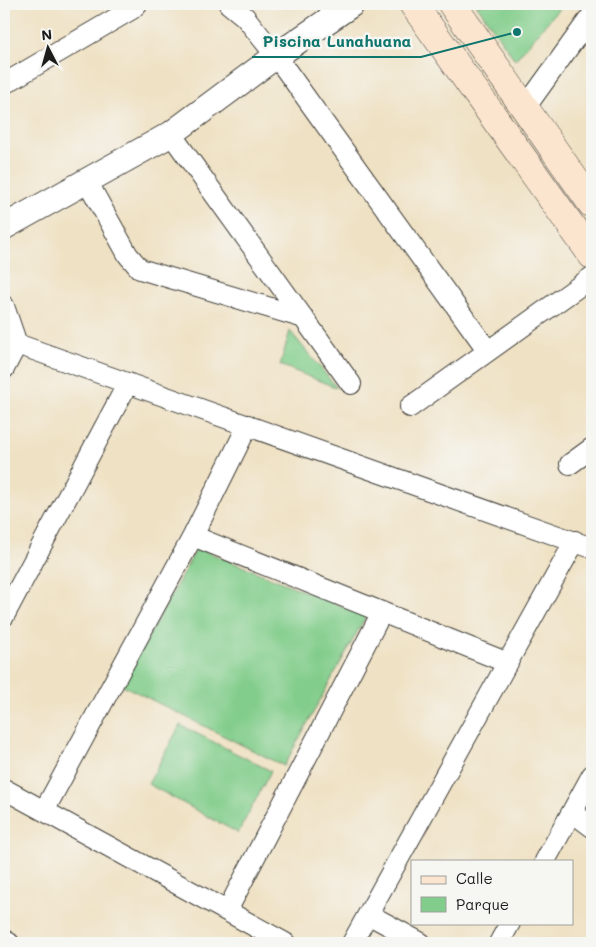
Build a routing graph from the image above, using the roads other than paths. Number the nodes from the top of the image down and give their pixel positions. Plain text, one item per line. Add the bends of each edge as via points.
1 (137, 4) edge
2 (228, 4) edge
3 (352, 4) edge
4 (413, 4) edge
5 (452, 4) edge
6 (592, 15) edge
7 (276, 56) junction
8 (4, 84) edge
9 (525, 108) junction
10 (171, 134) junction
11 (87, 181) junction
12 (590, 195) edge
13 (4, 227) edge
14 (592, 255) edge
15 (592, 277) edge
16 (4, 306) edge
17 (304, 318) junction
18 (17, 344) junction
19 (488, 351) junction
20 (4, 369) edge
21 (128, 383) junction
22 (351, 384) dead end
23 (410, 407) dead end
24 (248, 425) junction
25 (592, 448) edge
26 (570, 464) dead end
27 (192, 536) junction
28 (584, 544) edge
29 (382, 612) junction
30 (4, 616) edge
31 (508, 663) junction
32 (592, 775) edge
33 (4, 789) edge
34 (44, 811) junction
35 (572, 812) junction
36 (592, 827) edge
37 (546, 860) edge
38 (227, 911) junction
39 (368, 914) junction
40 (509, 924) edge
41 (4, 940) edge
42 (9, 943) edge
43 (285, 943) edge
44 (352, 943) edge
45 (421, 943) edge
46 (499, 943) edge

1 - 8 street
2 - 7 street via 245,17
3 - 7 street
4 - 14 main road
5 - 9 main road
6 - 9 street
7 - 10 street
7 - 19 street
9 - 12 main road
10 - 11 street
10 - 17 street
11 - 13 street
11 - 17 street via 128,255 140,269
15 - 19 street
16 - 18 street
17 - 22 street
18 - 20 street
18 - 21 street
19 - 23 street
21 - 24 street
21 - 30 street
24 - 27 street
24 - 28 street
25 - 26 street
27 - 29 street
27 - 34 street
28 - 31 street
29 - 31 street
29 - 38 street
31 - 39 street
32 - 35 street
33 - 34 street
34 - 38 street
35 - 36 street
35 - 37 street
38 - 43 street
39 - 44 street
39 - 45 street
40 - 46 street
41 - 42 street

